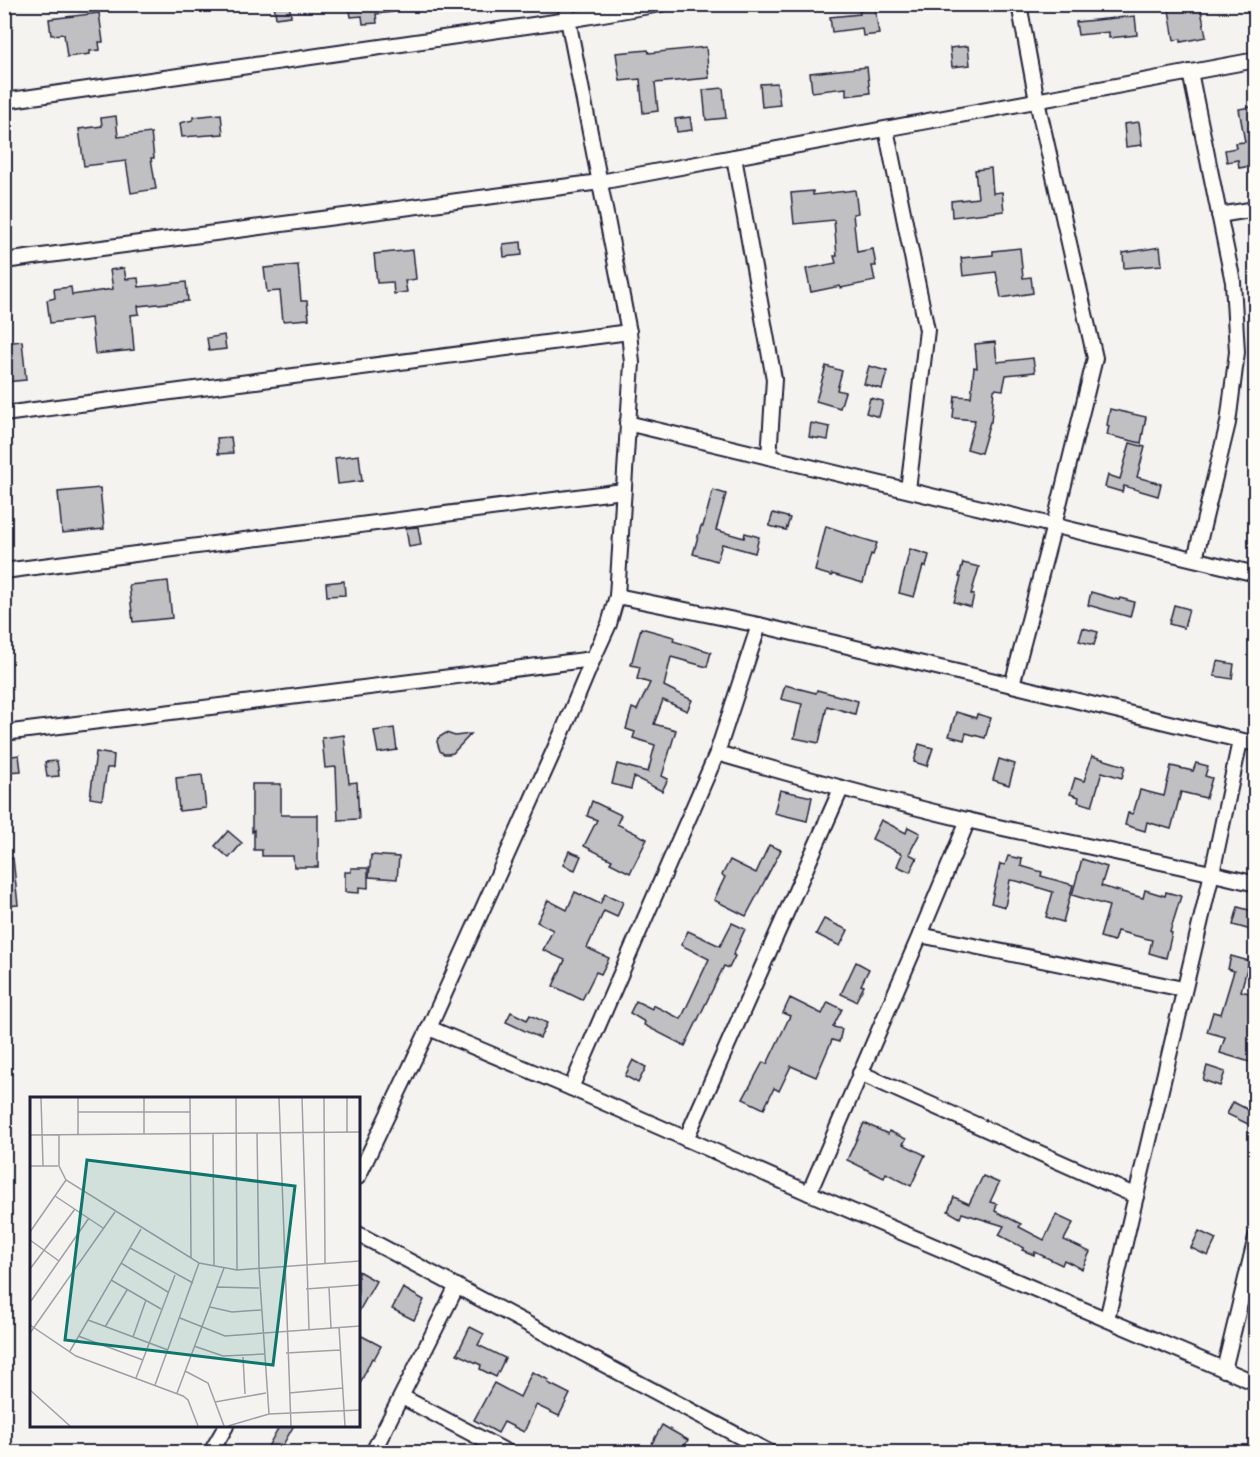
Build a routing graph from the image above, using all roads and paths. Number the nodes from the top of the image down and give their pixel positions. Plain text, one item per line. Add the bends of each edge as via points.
1 (565, 4) edge
2 (660, 4) edge
3 (1019, 4) edge
4 (568, 20) junction
5 (1256, 60) edge
6 (1190, 72) junction
7 (1037, 100) junction
8 (4, 101) edge
9 (886, 129) junction
10 (734, 157) junction
11 (600, 182) junction
12 (1256, 209) edge
13 (1220, 215) junction
14 (4, 261) edge
15 (630, 332) junction
16 (4, 414) edge
17 (627, 423) junction
18 (770, 457) junction
19 (908, 490) junction
20 (623, 491) junction
21 (1054, 525) junction
22 (1195, 559) junction
23 (4, 571) edge
24 (1256, 574) edge
25 (617, 596) junction
26 (759, 625) junction
27 (592, 659) junction
28 (1012, 684) junction
29 (4, 734) edge
30 (1240, 741) junction
31 (1256, 744) edge
32 (717, 753) junction
33 (841, 789) junction
34 (968, 820) junction
35 (1212, 873) junction
36 (1256, 884) edge
37 (920, 935) junction
38 (1183, 989) junction
39 (429, 1028) junction
40 (860, 1073) junction
41 (571, 1088) junction
42 (686, 1139) junction
43 (360, 1173) edge
44 (809, 1193) junction
45 (1136, 1196) junction
46 (360, 1235) edge
47 (1256, 1237) edge
48 (457, 1286) junction
49 (1107, 1319) junction
50 (1224, 1370) junction
51 (1256, 1383) edge
52 (402, 1396) junction
53 (225, 1427) edge
54 (211, 1452) edge
55 (373, 1452) edge
56 (507, 1452) edge
57 (769, 1452) edge

1 - 4 street
2 - 4 street
3 - 7 street
4 - 8 street
4 - 11 street
5 - 6 street
6 - 7 street
6 - 13 street
7 - 9 street
7 - 21 street via 1095,358
9 - 10 street
9 - 19 street via 927,330
10 - 11 street
10 - 18 street via 774,379
11 - 14 street
11 - 15 street
12 - 13 street
13 - 22 street via 1233,282 1237,352 1228,423
15 - 16 street
15 - 17 street via 632,363
17 - 18 street
17 - 20 street
18 - 19 street
19 - 21 street
20 - 23 street
20 - 25 street
21 - 22 street
21 - 28 street
22 - 24 street
25 - 26 street
25 - 27 street
26 - 28 street
26 - 32 street
27 - 29 street
27 - 39 street
28 - 30 street
30 - 31 street
30 - 35 street
32 - 33 street
32 - 41 street
33 - 34 street
33 - 42 street
34 - 35 street
34 - 37 street
35 - 36 street
35 - 38 street
37 - 38 street
37 - 40 street
38 - 45 street
39 - 41 street
39 - 43 street
40 - 44 street
40 - 45 street
41 - 42 street
42 - 44 street
44 - 49 street
45 - 49 street
46 - 48 street
47 - 50 street
48 - 52 street
48 - 57 street
49 - 50 street
50 - 51 street
52 - 55 street
52 - 56 street
53 - 54 street

